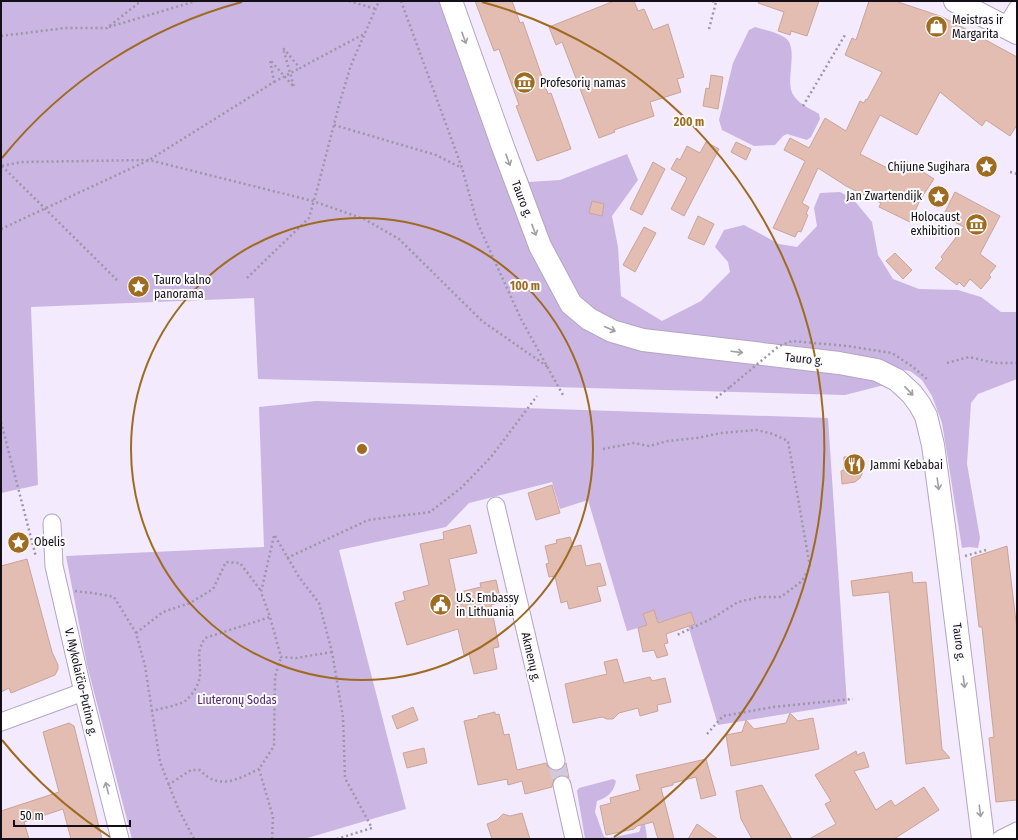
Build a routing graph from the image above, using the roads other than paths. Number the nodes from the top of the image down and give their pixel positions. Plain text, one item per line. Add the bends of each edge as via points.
1 (451, 1) edge
2 (955, 1) edge
3 (1013, 23) edge
4 (496, 506) dead end
5 (52, 523) dead end
6 (82, 692) junction
7 (1, 722) edge
8 (556, 761) tunnel mouth
9 (562, 785) tunnel mouth
10 (1017, 831) edge
11 (120, 839) edge
12 (574, 839) edge
13 (983, 839) edge
14 (1001, 839) edge

1 -> 13 main road, Tauro g. via 540,246 571,304 589,319 612,331 643,340 839,363 877,370 897,380 920,405 926,416 933,445 946,534
2 - 3 main road
4 - 8 street, Akmenų g.
5 - 6 street, V. Mykolaičio-Putino g. via 54,566
6 - 7 street
11 -> 6 street, V. Mykolaičio-Putino g.
9 - 12 street
10 - 14 street

